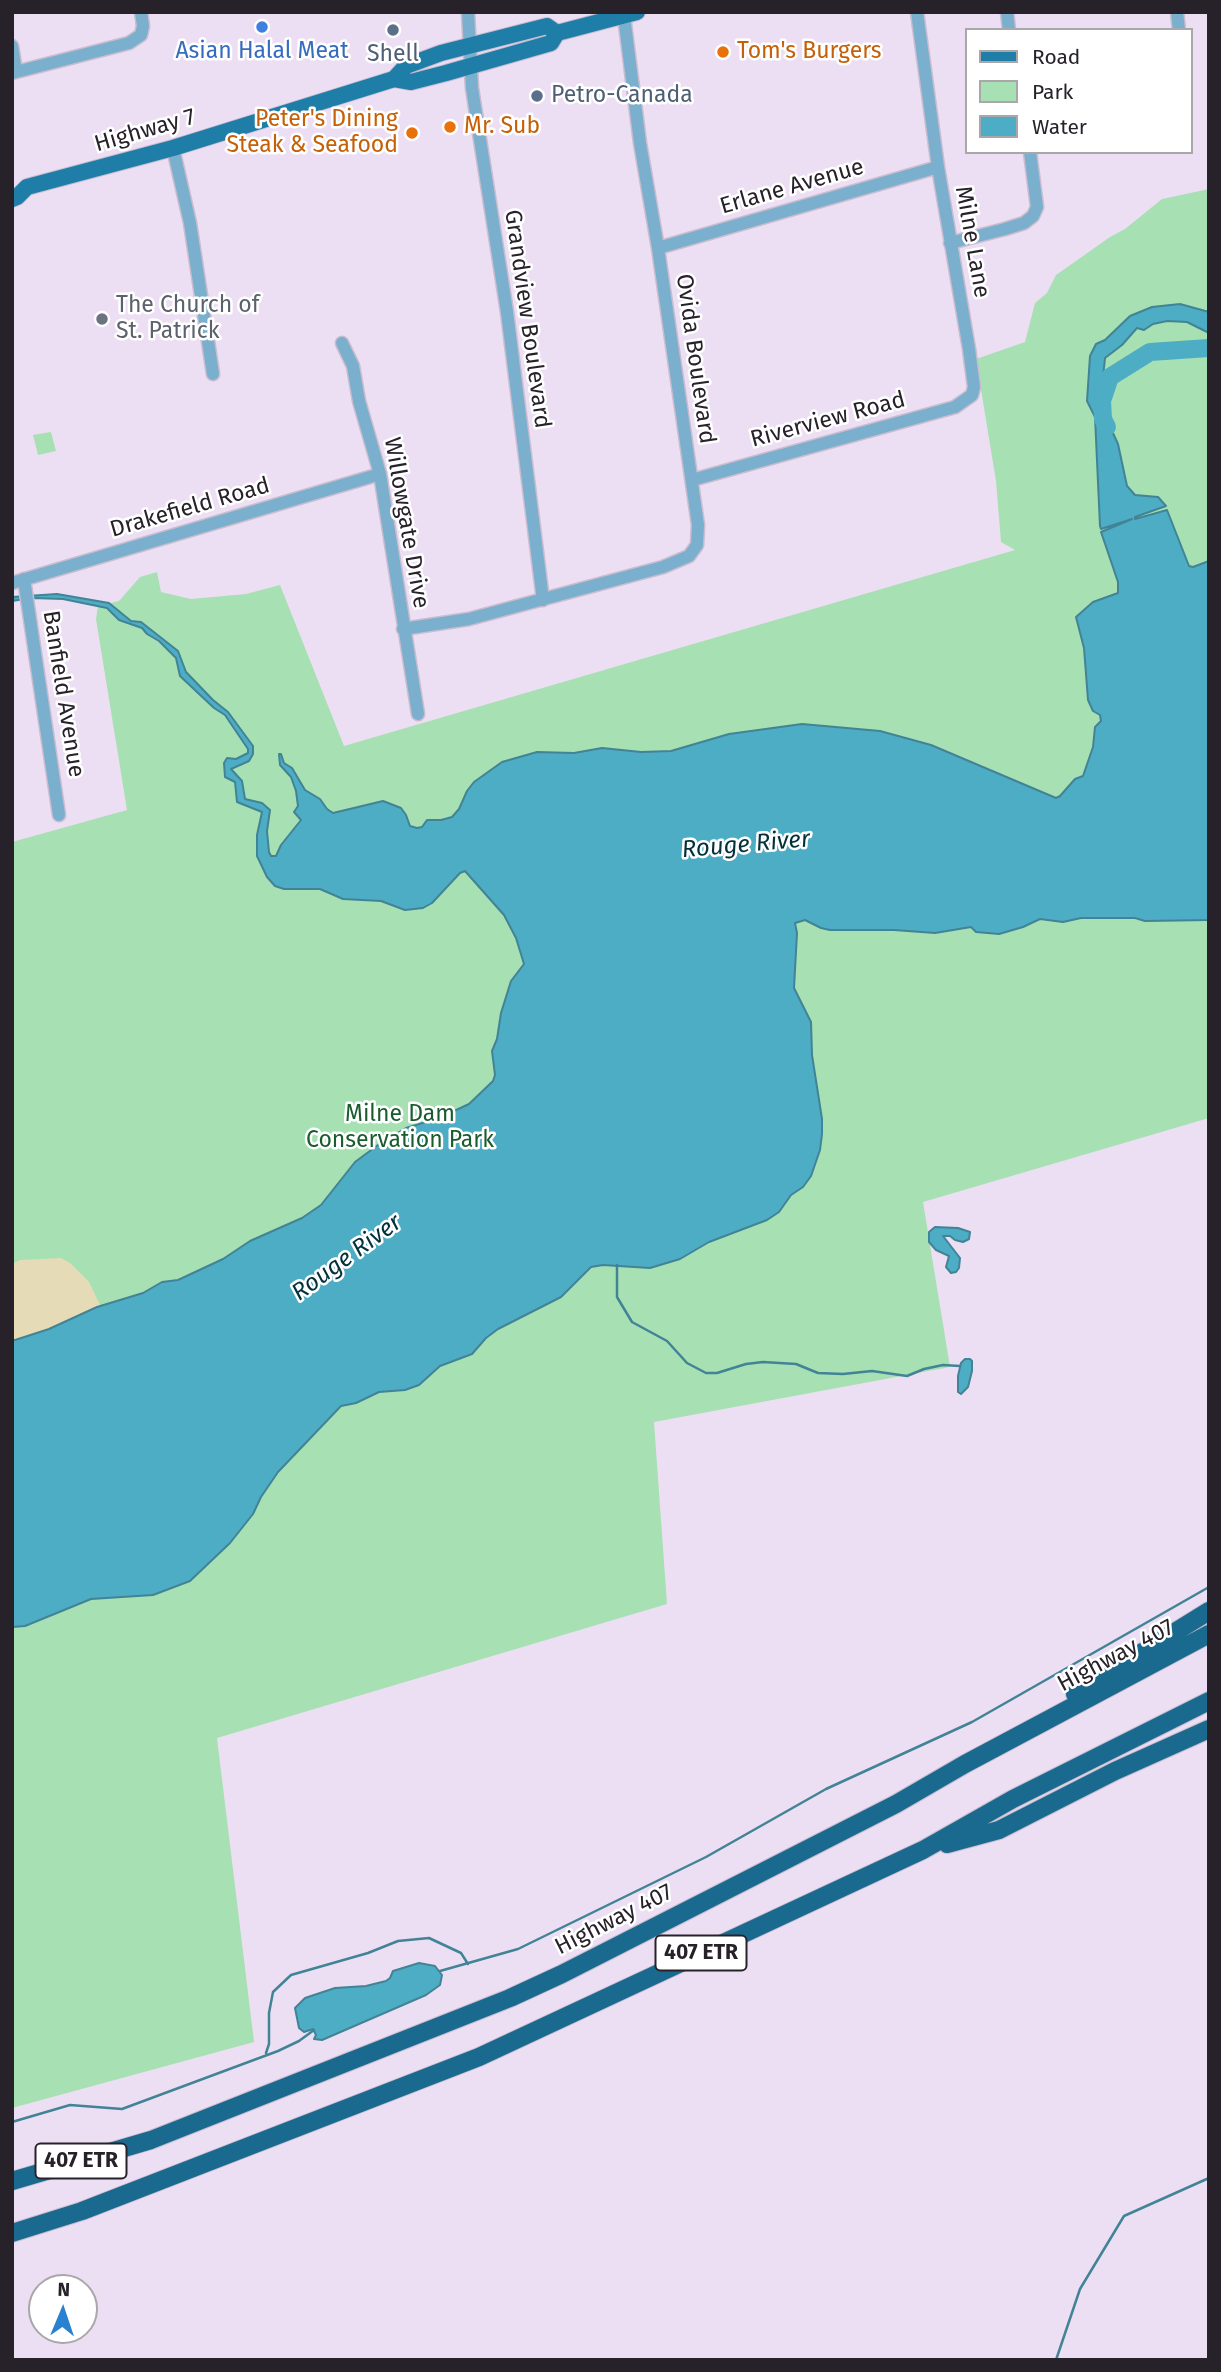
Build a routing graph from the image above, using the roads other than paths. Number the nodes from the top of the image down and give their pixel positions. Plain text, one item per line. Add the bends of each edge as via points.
1 (141, 12) edge
2 (468, 12) edge
3 (917, 12) edge
4 (631, 14) edge
5 (557, 33) junction
6 (470, 45) junction
7 (12, 46) edge
8 (469, 65) junction
9 (14, 72) edge
10 (394, 79) junction
11 (173, 148) junction
12 (1030, 154) edge
13 (938, 167) junction
14 (20, 184) edge
15 (12, 199) edge
16 (950, 243) junction
17 (658, 247) junction
18 (342, 343) dead end
19 (213, 374) dead end
20 (972, 395) joint
21 (380, 474) junction
22 (692, 480) junction
23 (18, 581) edge
24 (543, 600) junction
25 (403, 629) junction
26 (418, 714) dead end
27 (58, 815) dead end
28 (1209, 1611) edge
29 (1209, 1634) edge
30 (1209, 1701) edge
31 (1209, 1729) edge
32 (965, 1764) junction
33 (923, 1850) junction
34 (12, 2181) edge
35 (12, 2233) edge

1 - 9 street via 141,35 129,43
2 - 6 street, Grandview Boulevard
3 - 13 street, Milne Lane
4 - 5 main road, Highway 7
4 - 17 street, Ovida Boulevard via 640,143
5 - 6 main road, Highway 7 via 547,26
5 - 8 main road, Highway 7 via 551,43
6 - 8 street, Grandview Boulevard
6 - 10 main road, Highway 7 via 406,66
7 - 9 street
8 - 10 main road, Highway 7 via 411,82
8 - 24 street, Grandview Boulevard via 507,313
10 - 11 main road, Highway 7
11 - 14 main road, Highway 7
11 - 19 street via 190,223
12 - 16 street via 1037,207 1033,216 1024,223
13 - 16 street, Milne Lane
13 - 17 street, Erlane Avenue
14 - 15 main road, Highway 7
16 - 20 street, Milne Lane via 969,349
17 - 22 street, Ovida Boulevard
18 - 21 street, Willowgate Drive via 353,366
20 - 22 street, Riverview Road via 955,407
21 - 23 street, Drakefield Road
21 - 25 street, Willowgate Drive
22 - 24 street, Ovida Boulevard via 699,536 689,556
23 - 27 street, Banfield Avenue
24 - 25 street, Ovida Boulevard via 469,619
25 - 26 street, Willowgate Drive
28 - 32 highway
29 - 32 highway, Highway 407 / 407 ETR
30 - 33 highway, 407 ETR via 1013,1799
31 - 33 highway via 999,1830
32 - 34 highway, Highway 407 / 407 ETR via 896,1804 510,1997 151,2140
33 - 35 highway, 407 ETR via 479,2057 82,2211

